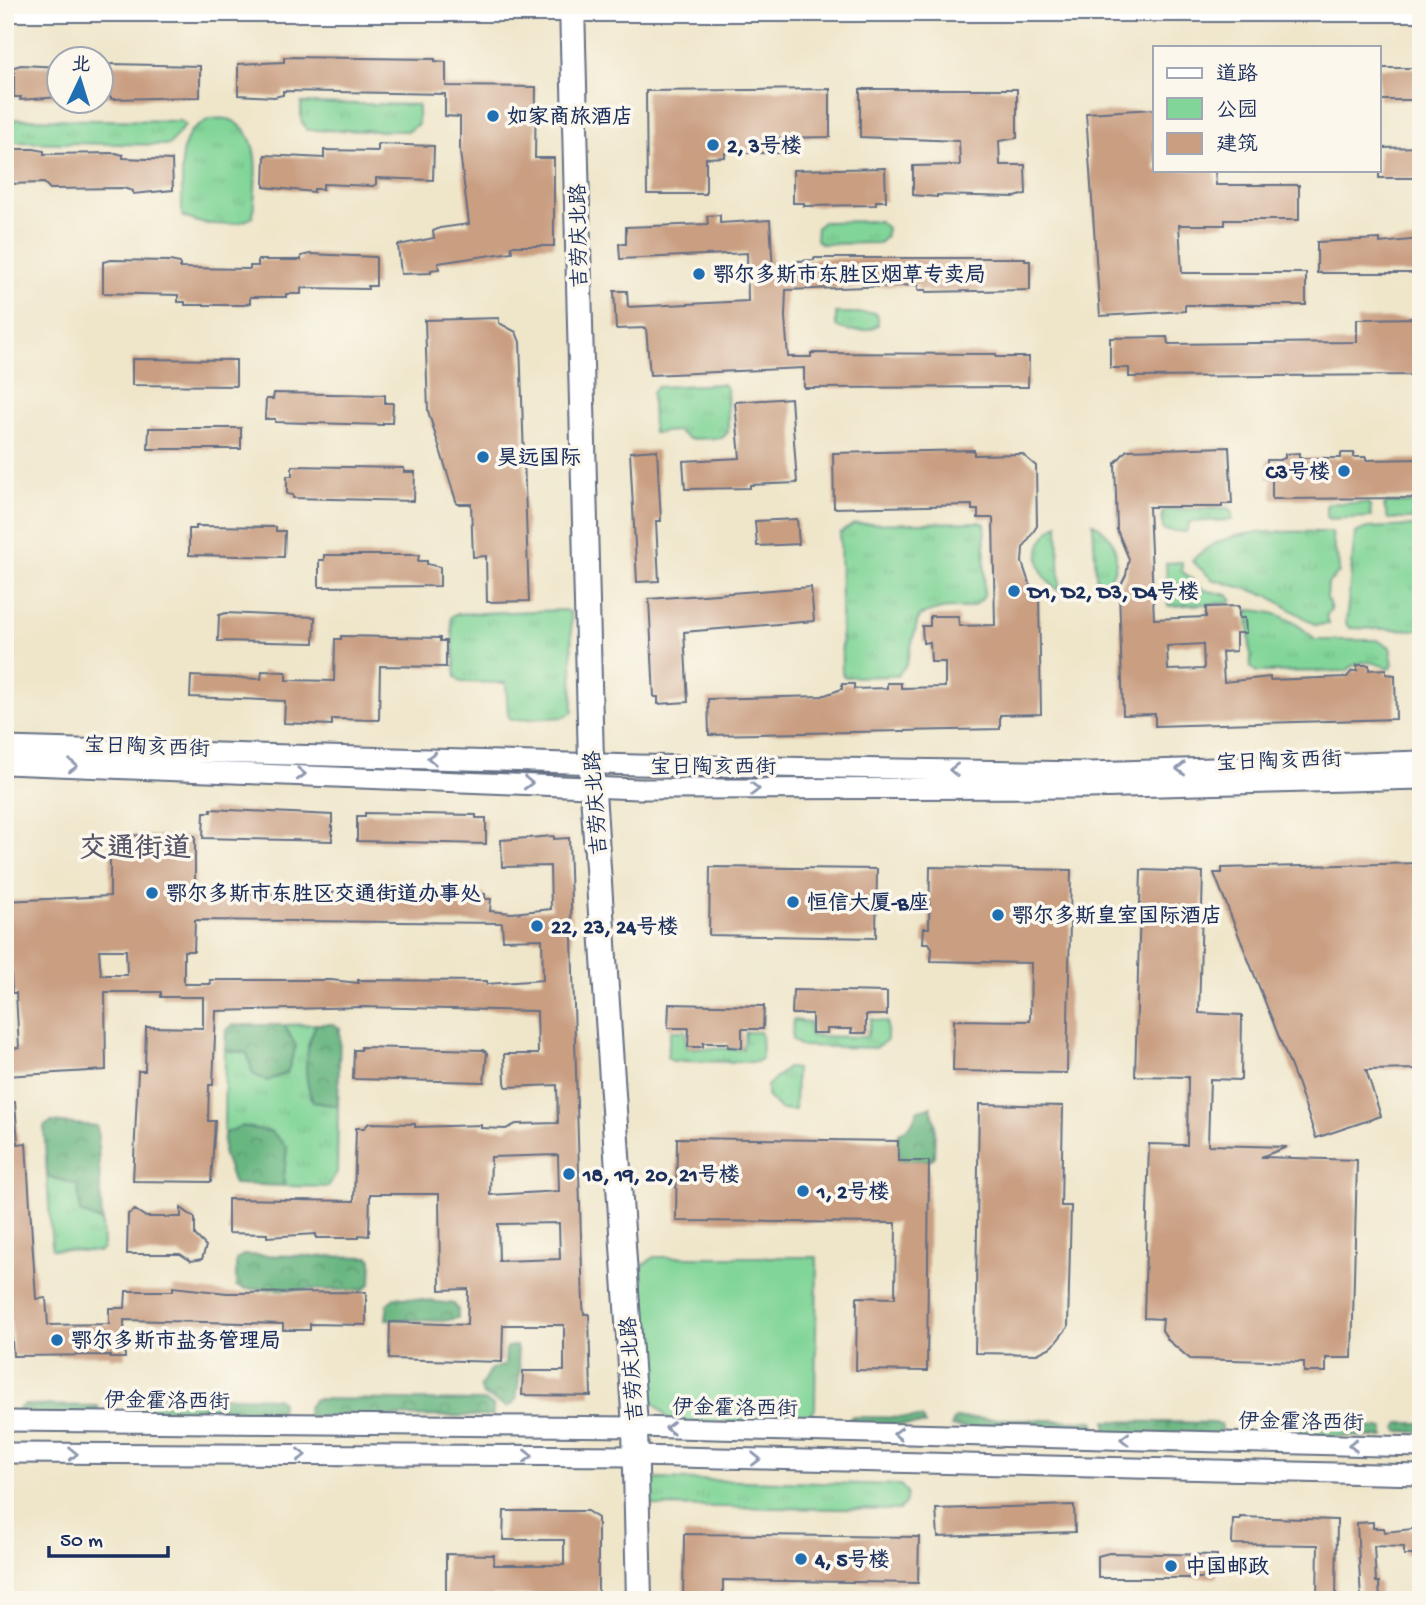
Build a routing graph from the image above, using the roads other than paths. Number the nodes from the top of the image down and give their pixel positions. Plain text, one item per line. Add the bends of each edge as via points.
1 (572, 7) edge
2 (5, 9) edge
3 (1421, 9) edge
4 (5, 747) edge
5 (1421, 761) edge
6 (5, 764) edge
7 (592, 774) junction
8 (1421, 779) edge
9 (5, 1421) edge
10 (635, 1427) junction
11 (1421, 1447) edge
12 (5, 1454) edge
13 (636, 1456) junction
14 (1421, 1475) edge
15 (639, 1600) edge

1 - 2 main road
1 - 3 main road
1 - 7 main road, 吉劳庆北路
7 -> 4 street, 宝日陶亥西街
5 -> 7 street, 宝日陶亥西街 via 1090,772
6 -> 7 street, 宝日陶亥西街
7 -> 8 street, 宝日陶亥西街 via 638,789 1089,788
7 - 10 main road, 吉劳庆北路
9 - 10 street, 伊金霍洛西街
11 -> 10 street, 伊金霍洛西街
10 - 13 main road, 吉劳庆北路
12 -> 13 street
13 -> 14 street
13 - 15 main road, 吉劳庆北路

